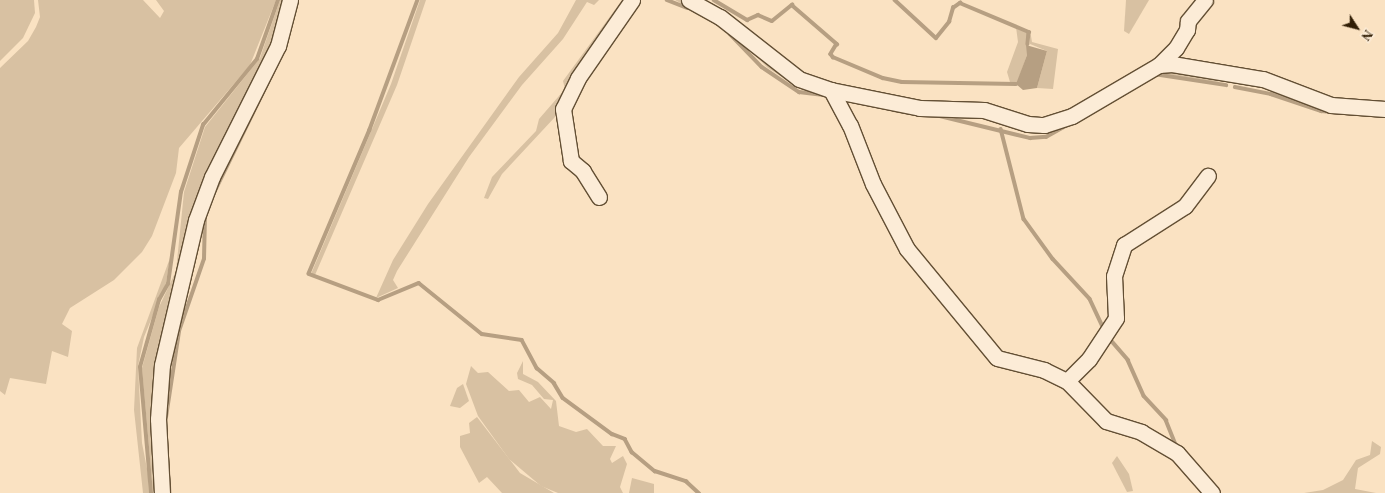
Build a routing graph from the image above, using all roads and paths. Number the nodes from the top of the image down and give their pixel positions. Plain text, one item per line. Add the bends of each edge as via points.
1 (290, 0) edge
2 (632, 0) edge
3 (689, 0) edge
4 (1205, 0) edge
5 (1159, 65) junction
6 (832, 90) junction
7 (1385, 109) edge
8 (1208, 176) dead end
9 (599, 197) dead end
10 (1067, 381) junction
11 (162, 493) edge
12 (1212, 493) edge

1 - 11 street via 278,46 212,177 196,220 162,365 158,419
2 - 9 street via 578,78 563,109 570,161 583,171
3 - 6 street via 726,21 799,78
4 - 5 street via 1188,21 1187,30 1176,48
5 - 6 street via 1072,116 1044,125 1028,124 984,110 920,108
5 - 7 street via 1263,78 1331,105
6 - 10 street via 885,208 924,273 948,295 997,358 1044,370
8 - 10 street via 1184,206 1124,246 1114,276 1116,318 1090,359
10 - 12 street via 1106,421 1148,435 1177,453

